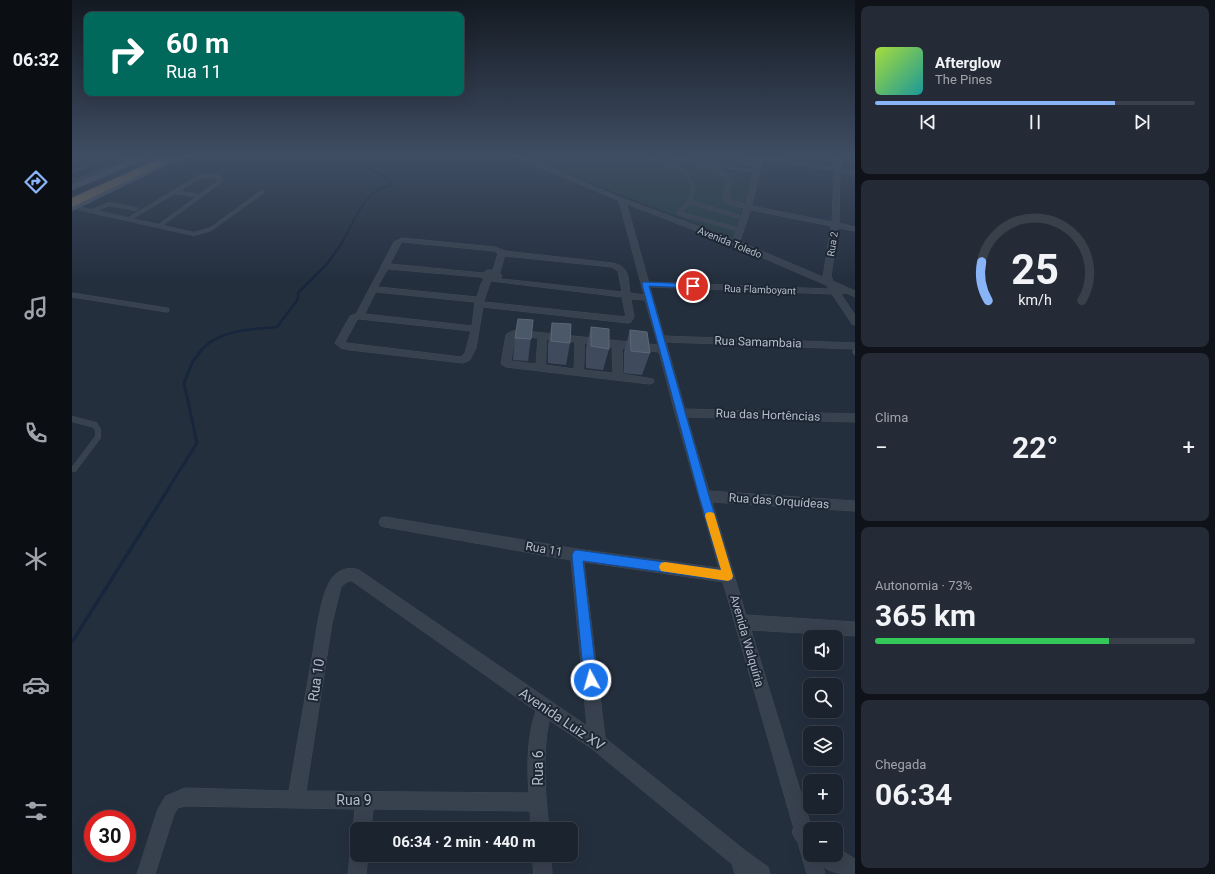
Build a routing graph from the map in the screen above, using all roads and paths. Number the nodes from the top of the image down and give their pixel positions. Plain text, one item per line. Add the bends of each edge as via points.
1 (91, 197) edge
2 (92, 197) edge
3 (167, 197) edge
4 (199, 197) edge
5 (255, 197) edge
6 (614, 197) edge
7 (691, 197) edge
8 (726, 197) edge
9 (751, 197) edge
10 (836, 197) edge
11 (622, 200) junction
12 (690, 202) junction
13 (72, 206) edge
14 (136, 208) dead end
15 (748, 208) junction
16 (91, 211) junction
17 (743, 218) junction
18 (129, 219) junction
19 (835, 225) junction
20 (159, 226) junction
21 (855, 229) edge
22 (740, 230) junction
23 (736, 243) junction
24 (502, 253) junction
25 (387, 263) junction
26 (492, 275) junction
27 (829, 283) junction
28 (372, 289) junction
29 (647, 290) junction
30 (626, 292) junction
31 (836, 292) junction
32 (853, 293) edge
33 (72, 295) edge
34 (480, 302) junction
35 (166, 310) dead end
36 (359, 316) junction
37 (855, 322) edge
38 (475, 329) junction
39 (543, 336) junction
40 (580, 340) junction
41 (617, 344) junction
42 (662, 344) junction
43 (855, 346) edge
44 (541, 369) junction
45 (579, 373) junction
46 (618, 378) junction
47 (649, 381) dead end
48 (680, 413) junction
49 (855, 418) edge
50 (72, 419) edge
51 (74, 469) dead end
52 (704, 496) junction
53 (855, 506) edge
54 (385, 522) dead end
55 (577, 555) junction
56 (354, 574) joint
57 (728, 576) junction
58 (741, 622) junction
59 (855, 629) edge
60 (545, 708) junction
61 (597, 742) junction
62 (296, 800) junction
63 (366, 800) junction
64 (538, 802) junction
65 (363, 822) edge
66 (539, 822) edge
67 (803, 823) edge
68 (358, 862) edge
69 (542, 862) edge
70 (813, 862) edge
71 (839, 862) edge
72 (742, 867) edge
73 (855, 872) edge
74 (146, 874) edge
75 (357, 874) edge
76 (543, 874) edge
77 (761, 874) edge
78 (816, 874) edge

1 - 13 highway
2 - 13 main road
3 - 18 lane
4 - 20 lane
5 - 20 lane via 211,229 201,233 194,234
6 - 11 street, Avenida Toledo
7 - 12 lane
8 - 15 street via 727,201
9 - 15 street
10 - 19 street, Rua 2
11 - 23 street, Avenida Toledo
11 - 29 street, Avenida Walquíria
12 - 17 lane
12 - 22 lane via 678,213
13 - 16 lane
14 - 16 lane via 109,204
15 - 17 street
15 - 19 street
16 - 18 lane
17 - 22 street
18 - 20 lane
19 - 21 street
19 - 27 street, Rua 2 via 827,276
22 - 23 street
23 - 27 street, Avenida Toledo
24 - 25 street via 496,249 404,240 398,242
24 - 26 street
24 - 30 street via 619,267 622,270
25 - 26 street, Rua Flamboyant
25 - 28 street
26 - 30 street, Rua Flamboyant via 502,281
26 - 34 street via 485,284
27 - 31 street
27 - 32 street, Avenida Toledo
28 - 34 street
28 - 36 street
29 - 30 street, Rua Flamboyant
29 - 31 street, Rua Flamboyant
29 - 42 street, Avenida Walquíria
30 - 34 street via 630,317 628,320
31 - 32 street, Rua Flamboyant
31 - 37 street
33 - 35 lane
34 - 38 street
36 - 38 street
36 - 38 street via 353,318 341,345 461,360 469,356
39 - 40 street, Rua Samambaia
39 - 44 street
39 - 44 street, Rua Samambaia via 516,333 510,335 506,364
40 - 41 street, Rua Samambaia
40 - 45 street
41 - 42 street, Rua Samambaia
41 - 46 street
42 - 43 street, Rua Samambaia
42 - 48 street, Avenida Walquíria
44 - 45 street
45 - 46 street
46 - 47 street
48 - 49 street, Rua das Hortências
48 - 52 street, Avenida Walquíria
50 - 51 lane via 95,425 98,430 98,436
52 - 53 street, Rua das Orquídeas
52 - 57 street, Avenida Walquíria
54 - 55 street, Rua 11
55 - 57 street, Rua 11
55 - 61 street
56 - 60 street, Avenida Luiz XV
56 - 62 street, Rua 10 via 343,576 336,583 332,593
57 - 58 street, Avenida Walquíria
58 - 59 street
58 - 67 street, Avenida Walquíria
60 - 61 street, Avenida Luiz XV
60 - 64 street, Rua 6 via 538,732
61 - 72 street, Avenida Luiz XV
62 - 63 street, Rua 9
62 - 74 street, Rua 9 via 185,797 172,802 163,816
63 - 64 street, Rua 9
63 - 65 street
64 - 66 street, Rua 6
68 - 75 street
69 - 76 street
70 - 78 street, Avenida Walquíria
71 - 73 street
72 - 77 street, Avenida Luiz XV

